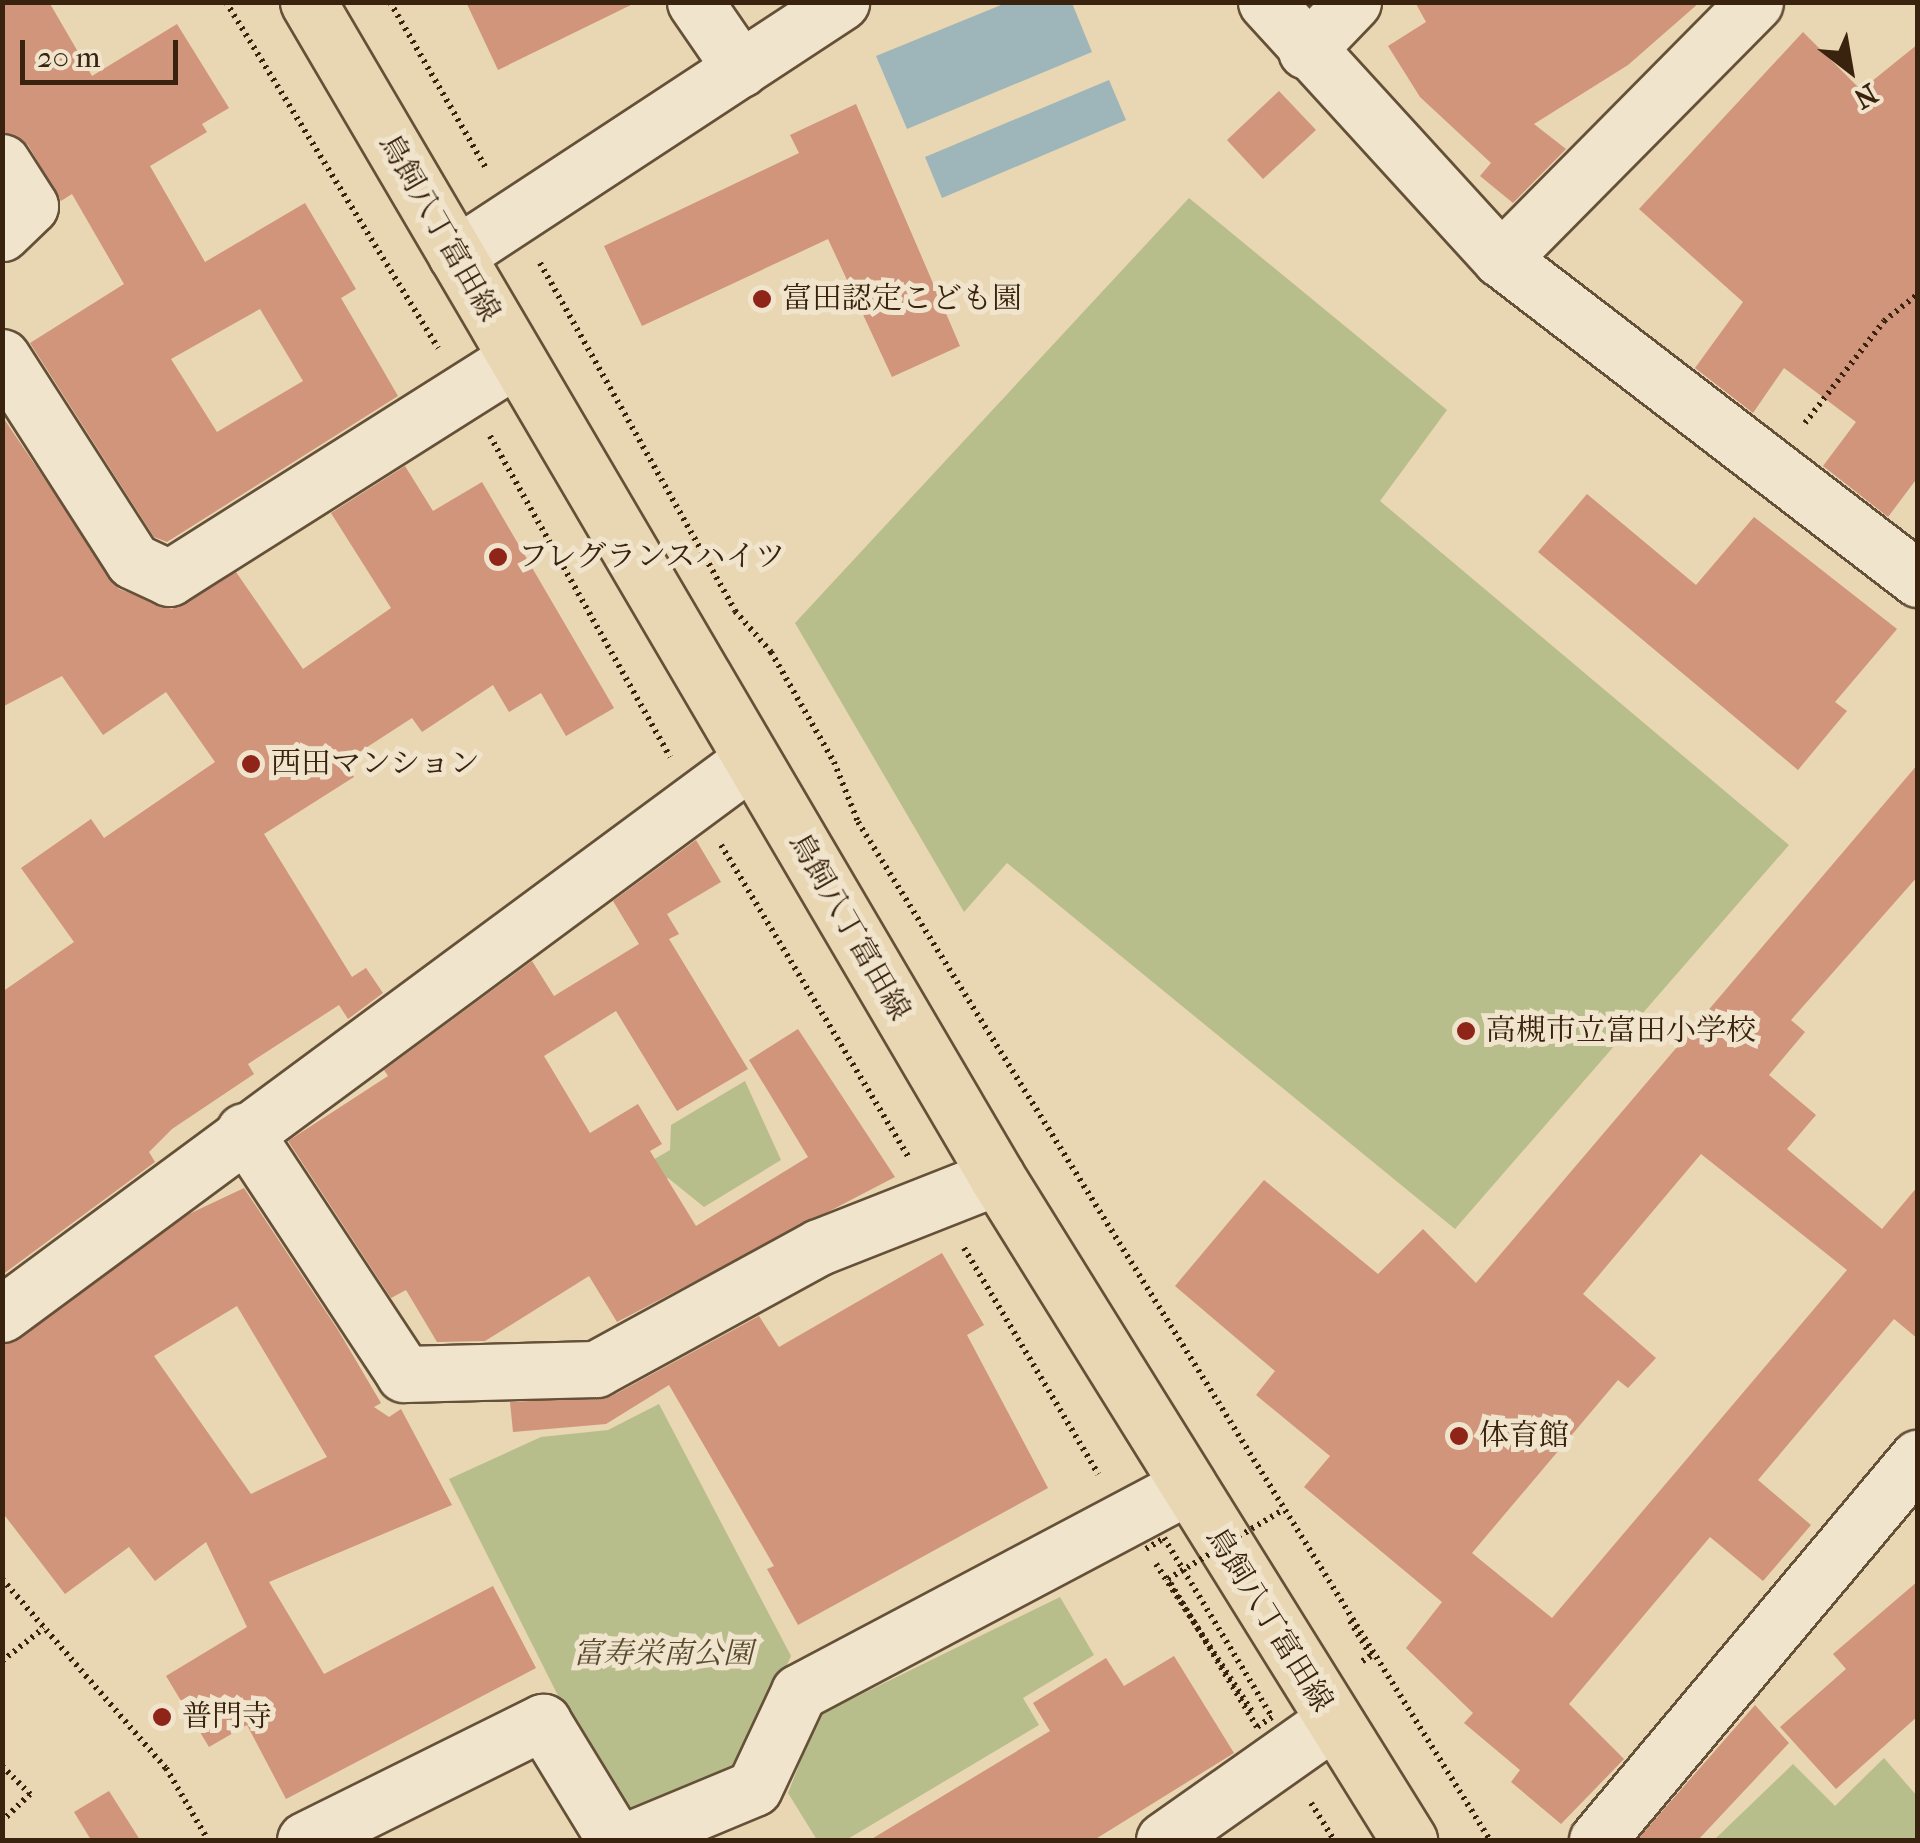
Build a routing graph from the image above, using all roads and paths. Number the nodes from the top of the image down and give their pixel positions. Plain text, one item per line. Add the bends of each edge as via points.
1 (226, 2) edge
2 (308, 2) edge
3 (390, 2) edge
4 (695, 2) edge
5 (841, 2) edge
6 (1266, 2) edge
7 (1352, 2) edge
8 (1756, 2) edge
9 (1306, 50) junction
10 (741, 69) junction
11 (2, 162) edge
12 (493, 180) dead end
13 (2, 233) edge
14 (531, 246) dead end
15 (456, 256) junction
16 (1501, 258) junction
17 (1918, 294) edge
18 (2, 356) edge
19 (515, 359) junction
20 (464, 392) junction
21 (1770, 468) junction
22 (1918, 580) edge
23 (751, 760) junction
24 (695, 802) junction
25 (244, 1132) junction
26 (997, 1177) junction
27 (936, 1202) junction
28 (2, 1314) edge
29 (1918, 1458) edge
30 (1185, 1488) junction
31 (1283, 1510) dead end
32 (1136, 1534) junction
33 (2, 1579) edge
34 (44, 1628) junction
35 (2, 1661) edge
36 (1333, 1722) junction
37 (1280, 1754) junction
38 (2, 1766) edge
39 (2, 1822) edge
40 (208, 1840) edge
41 (305, 1840) edge
42 (615, 1840) edge
43 (629, 1840) edge
44 (1164, 1840) edge
45 (1334, 1840) edge
46 (1408, 1840) edge
47 (1490, 1840) edge
48 (1597, 1840) edge

1 - 20 path
2 - 15 main road, 鳥飼八丁富田線
3 - 12 path
4 - 10 street
5 - 10 street
6 - 9 street
7 - 9 street
8 - 16 street
9 - 16 street
10 - 15 street
11 - 13 street via 30,206
14 - 47 path via 735,611 771,652 834,762 858,822
15 - 19 main road, 鳥飼八丁富田線
16 - 21 street
17 - 21 path via 1884,321
18 - 20 street via 133,561 169,578
19 - 20 street
19 - 23 main road, 鳥飼八丁富田線
20 - 24 path
21 - 22 street
23 - 24 street
23 - 26 main road, 鳥飼八丁富田線
24 - 25 street
24 - 27 path
25 - 27 street via 404,1374 596,1370 819,1248
25 - 28 street
26 - 27 street
26 - 30 main road, 鳥飼八丁富田線
27 - 32 path
29 - 48 street
30 - 32 street
30 - 36 main road, 鳥飼八丁富田線
31 - 32 path, bridge via 1200,1559 1184,1569 1168,1579 1256,1727 1272,1718 1194,1587 1184,1571 1174,1554 1164,1538
32 - 37 path
32 - 43 street via 799,1692 754,1788
33 - 34 path
34 - 35 path
34 - 40 path via 166,1768
36 - 37 street
36 - 46 main road, 鳥飼八丁富田線
37 - 44 street
37 - 45 path
38 - 39 path via 30,1794
41 - 42 street via 543,1722

